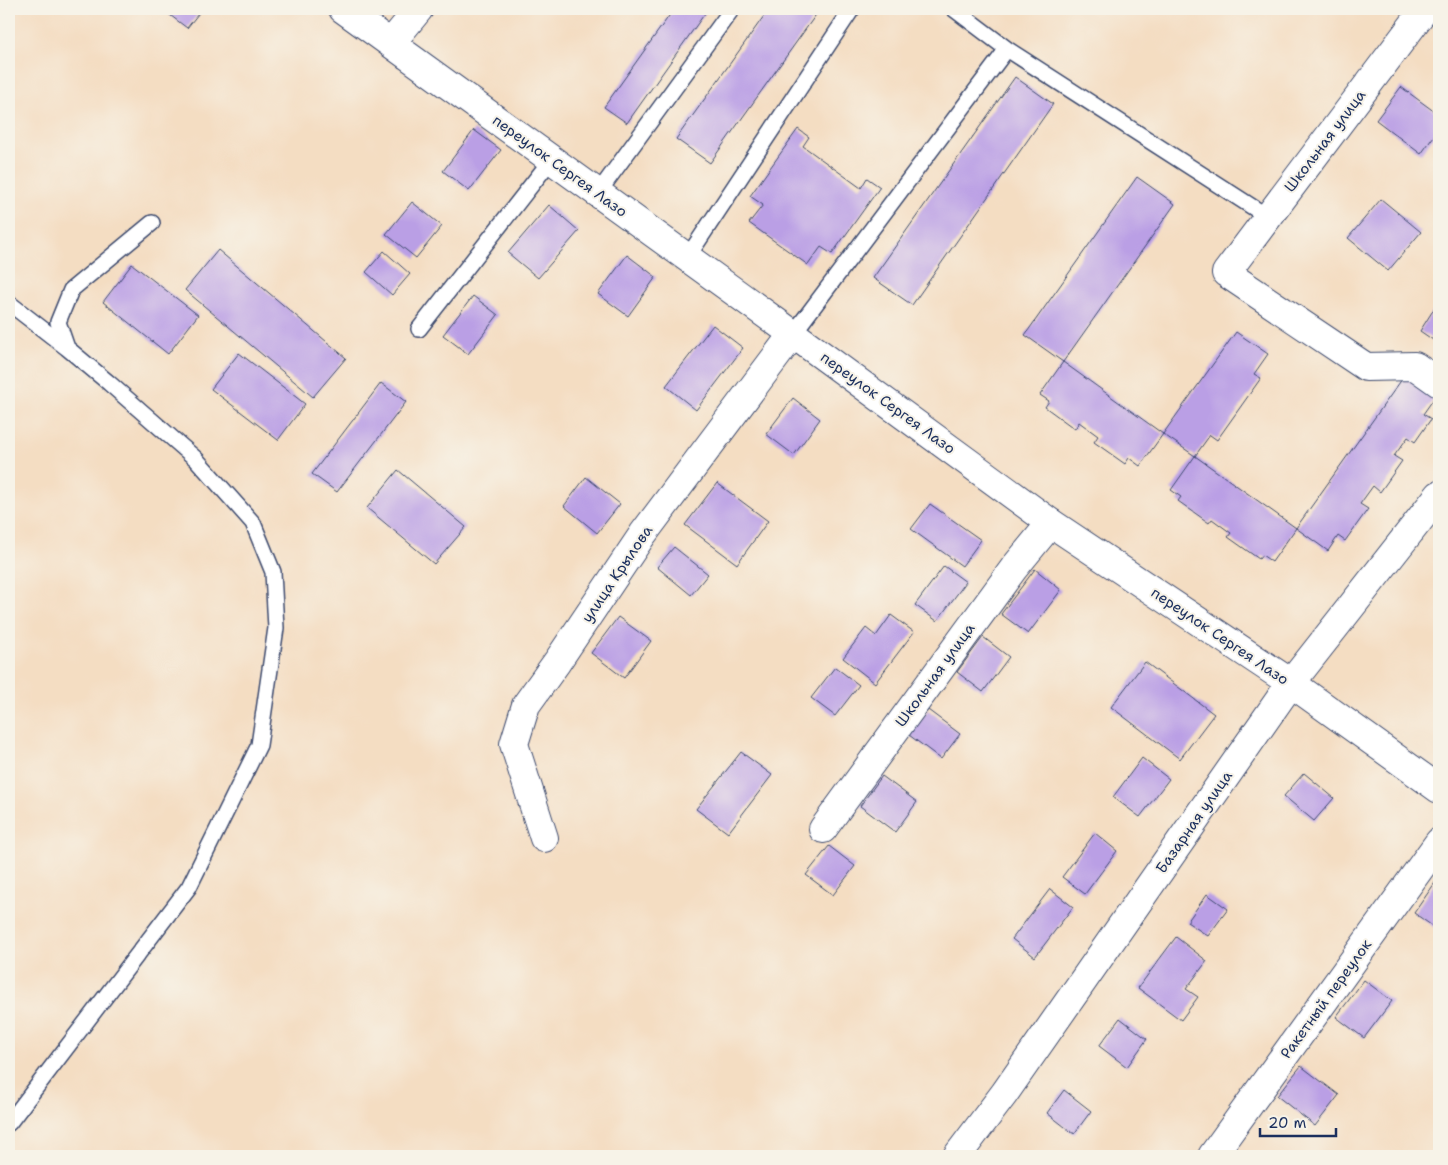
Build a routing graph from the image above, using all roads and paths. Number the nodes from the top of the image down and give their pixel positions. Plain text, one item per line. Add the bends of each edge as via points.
1 (343, 9) edge
2 (419, 9) edge
3 (732, 9) edge
4 (852, 9) edge
5 (954, 9) edge
6 (1425, 9) edge
7 (391, 43) junction
8 (1007, 49) junction
9 (551, 160) junction
10 (598, 193) junction
11 (1268, 217) junction
12 (152, 222) dead end
13 (687, 258) junction
14 (9, 303) edge
15 (419, 329) dead end
16 (793, 334) junction
17 (67, 348) junction
18 (1439, 383) edge
19 (1439, 495) edge
20 (1051, 523) junction
21 (1291, 683) junction
22 (1439, 789) edge
23 (822, 829) dead end
24 (544, 838) dead end
25 (1439, 842) edge
26 (9, 1124) edge
27 (957, 1156) edge
28 (1212, 1156) edge

1 - 7 street, переулок Сергея Лазо
2 - 7 street
3 - 10 lane
4 - 13 lane
5 - 8 lane
6 - 11 street, Школьная улица
7 - 9 street, переулок Сергея Лазо
8 - 11 lane
8 - 16 lane
9 - 10 street, переулок Сергея Лазо
9 - 15 lane
10 - 13 street, переулок Сергея Лазо
11 - 18 street, Школьная улица via 1226,273 1366,366 1415,366
12 - 17 lane via 71,290 58,322
13 - 16 street, переулок Сергея Лазо
14 - 17 lane
16 - 20 street, переулок Сергея Лазо
16 - 24 street, улица Крылова via 643,534 526,705 514,744
17 - 26 lane via 196,459 253,523 273,572 276,628 259,745 190,887
19 - 21 street, Базарная улица
20 - 21 street, переулок Сергея Лазо
20 - 23 street, Школьная улица via 1014,568
21 - 22 street, переулок Сергея Лазо
21 - 27 street, Базарная улица via 1010,1086
25 - 28 street, Ракетный переулок

